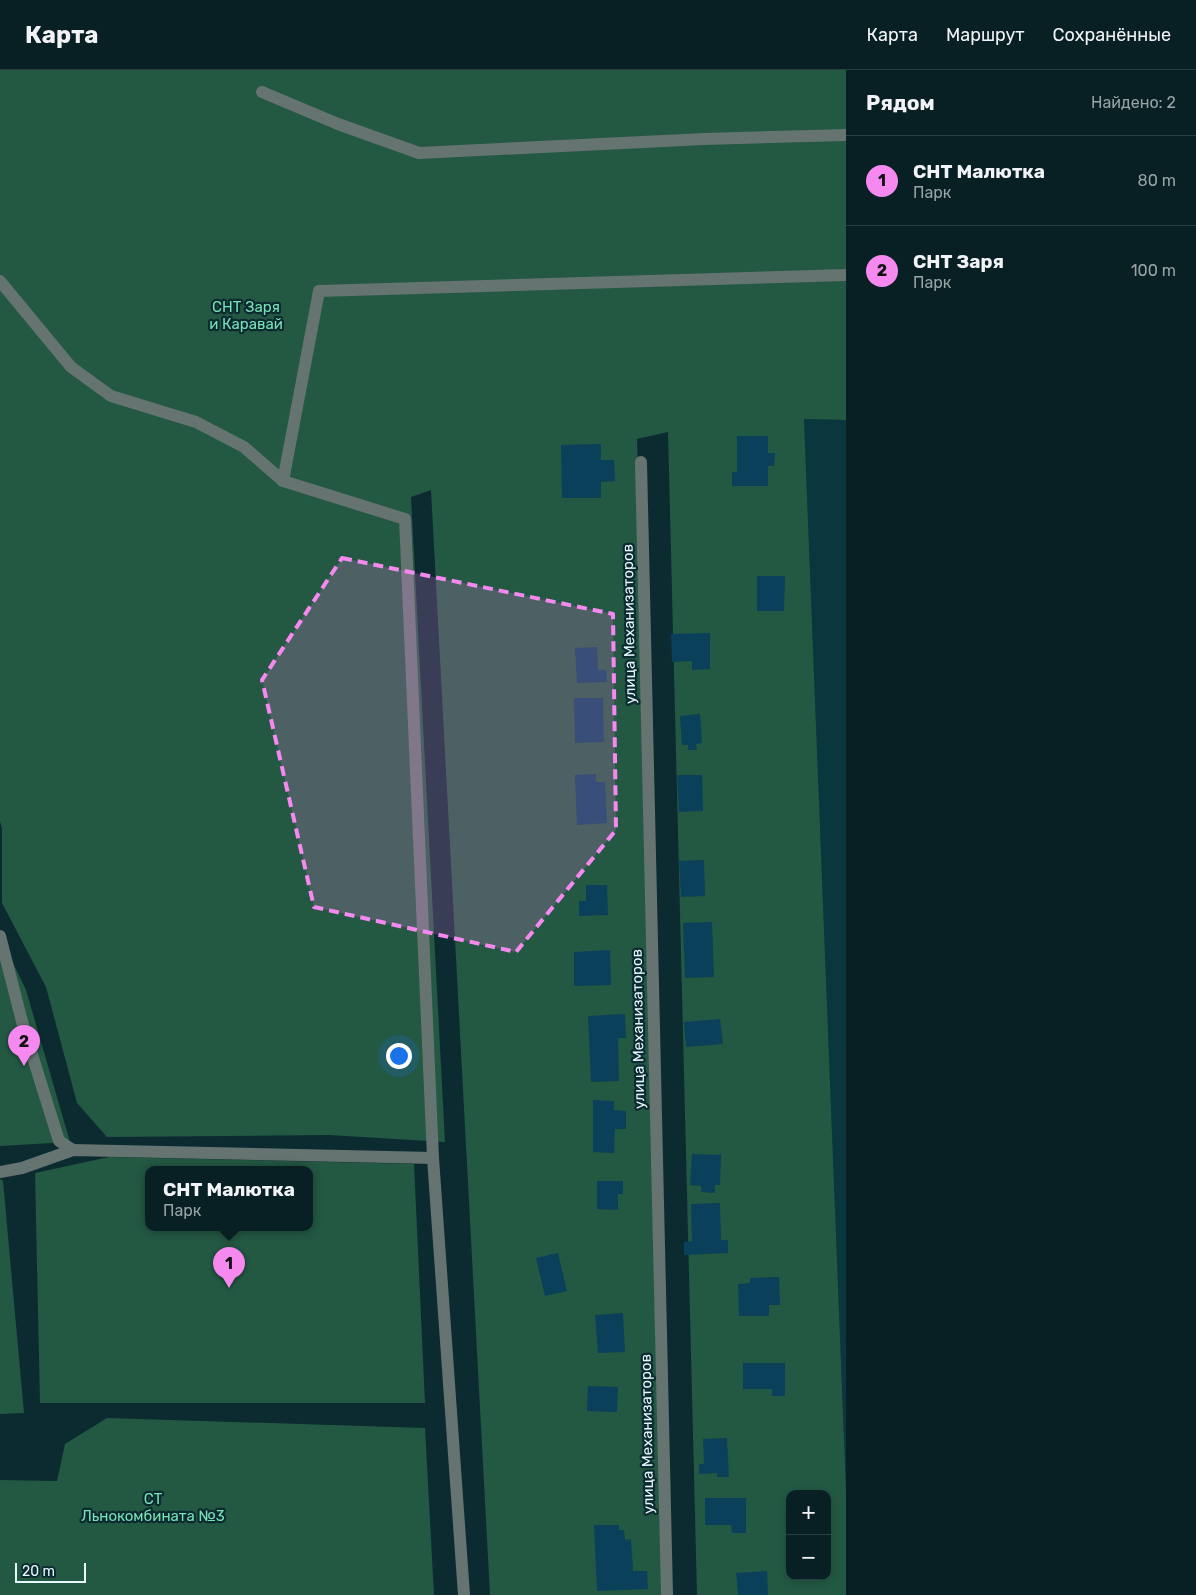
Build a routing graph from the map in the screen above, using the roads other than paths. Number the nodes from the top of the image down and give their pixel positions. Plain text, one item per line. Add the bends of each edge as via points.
1 (262, 92) dead end
2 (846, 134) edge
3 (846, 274) edge
4 (0, 281) edge
5 (642, 462) dead end
6 (283, 481) junction
7 (0, 936) edge
8 (73, 1150) junction
9 (433, 1158) junction
10 (0, 1172) edge
11 (464, 1595) edge
12 (667, 1595) edge

1 - 2 street via 419,153
3 - 6 street via 318,291
4 - 6 street via 71,367 111,396 196,422 244,447
5 - 12 street, улица Механизаторов
6 - 9 street via 406,519
7 - 8 street via 24,1030 59,1141
8 - 9 street
8 - 10 street via 22,1168
9 - 11 street

